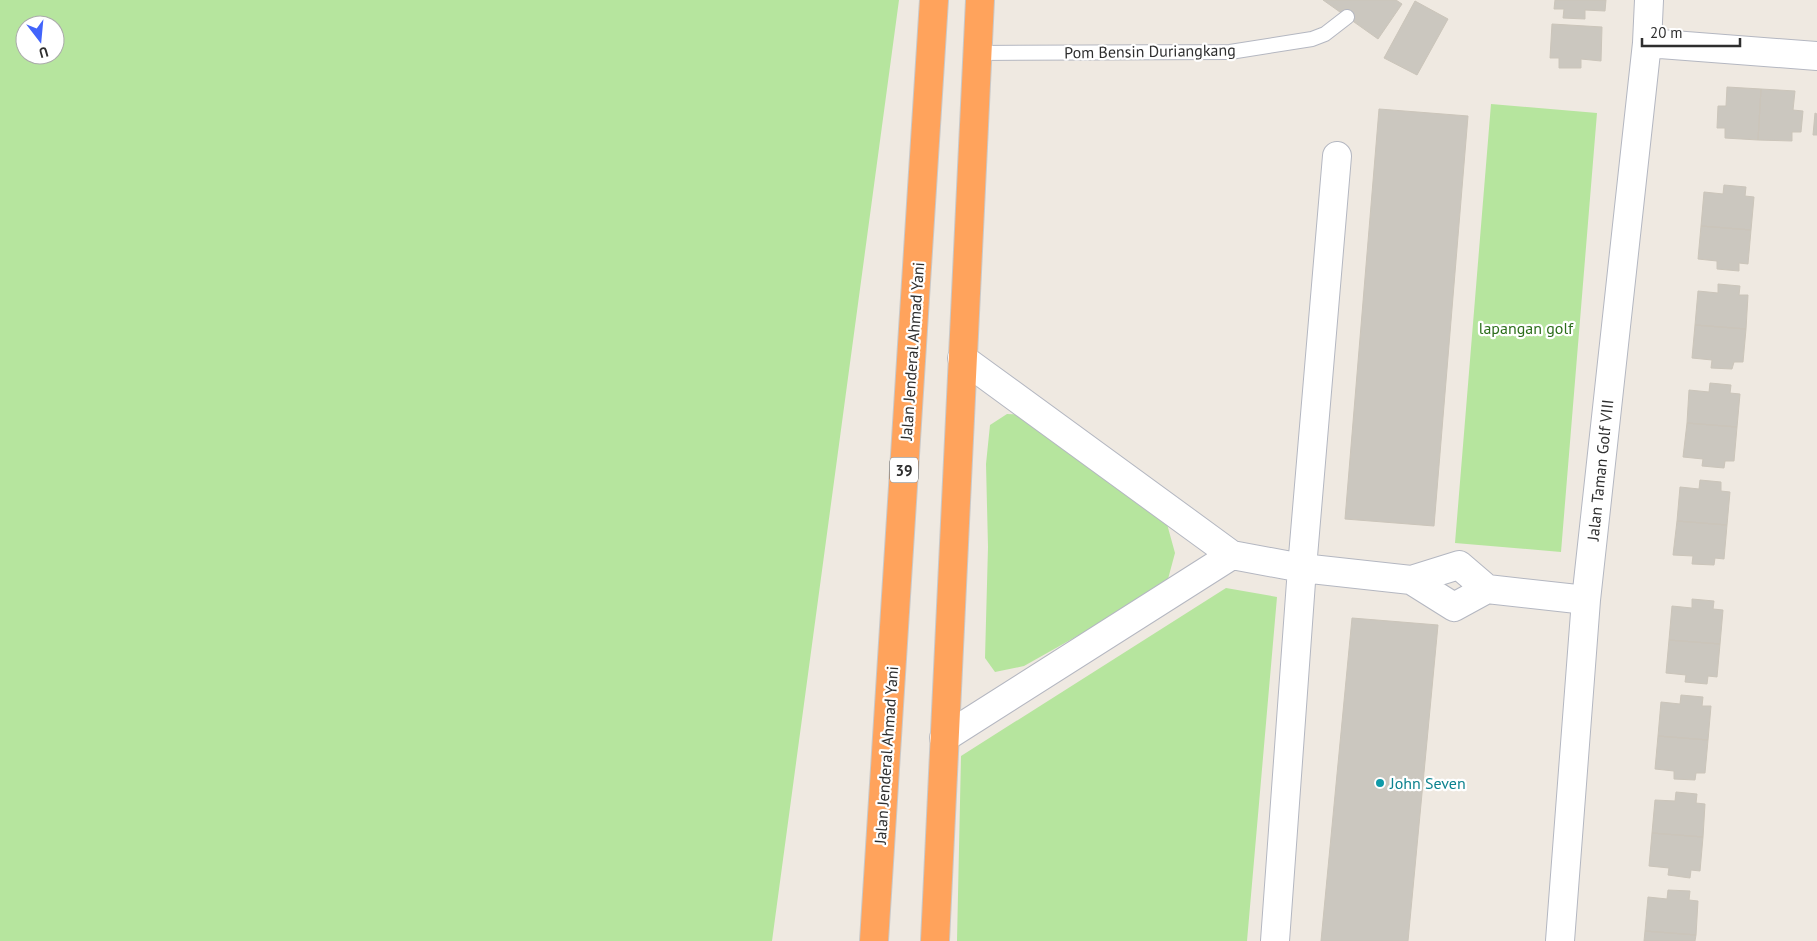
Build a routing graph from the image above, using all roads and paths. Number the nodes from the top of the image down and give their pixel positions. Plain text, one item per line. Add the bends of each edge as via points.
1 (934, 0) edge
2 (980, 0) edge
3 (1649, 0) edge
4 (1347, 17) dead end
5 (1647, 43) junction
6 (976, 53) junction
7 (1817, 56) edge
8 (1336, 156) dead end
9 (962, 358) junction
10 (1232, 555) junction
11 (1302, 568) junction
12 (1411, 580) junction
13 (1486, 589) junction
14 (1586, 600) junction
15 (944, 738) junction
16 (874, 941) edge
17 (935, 941) edge
18 (1275, 941) edge
19 (1560, 941) edge

1 - 16 highway, Jalan Jenderal Ahmad Yani / 39
2 - 6 highway
3 - 5 street, Jalan Taman Golf VIII
4 - 6 lane, Pom Bensin Duriangkang via 1325,34 1312,39 1230,52
5 - 7 street
5 - 14 street, Jalan Taman Golf VIII
6 - 9 highway
8 - 11 street
9 - 10 street
9 - 15 highway
10 - 11 street
10 - 15 street
11 - 12 street
11 - 18 street
12 - 13 street via 1459,565
12 - 13 street via 1454,607
13 - 14 street
14 - 19 street, Jalan Taman Golf VIII
15 - 17 highway

